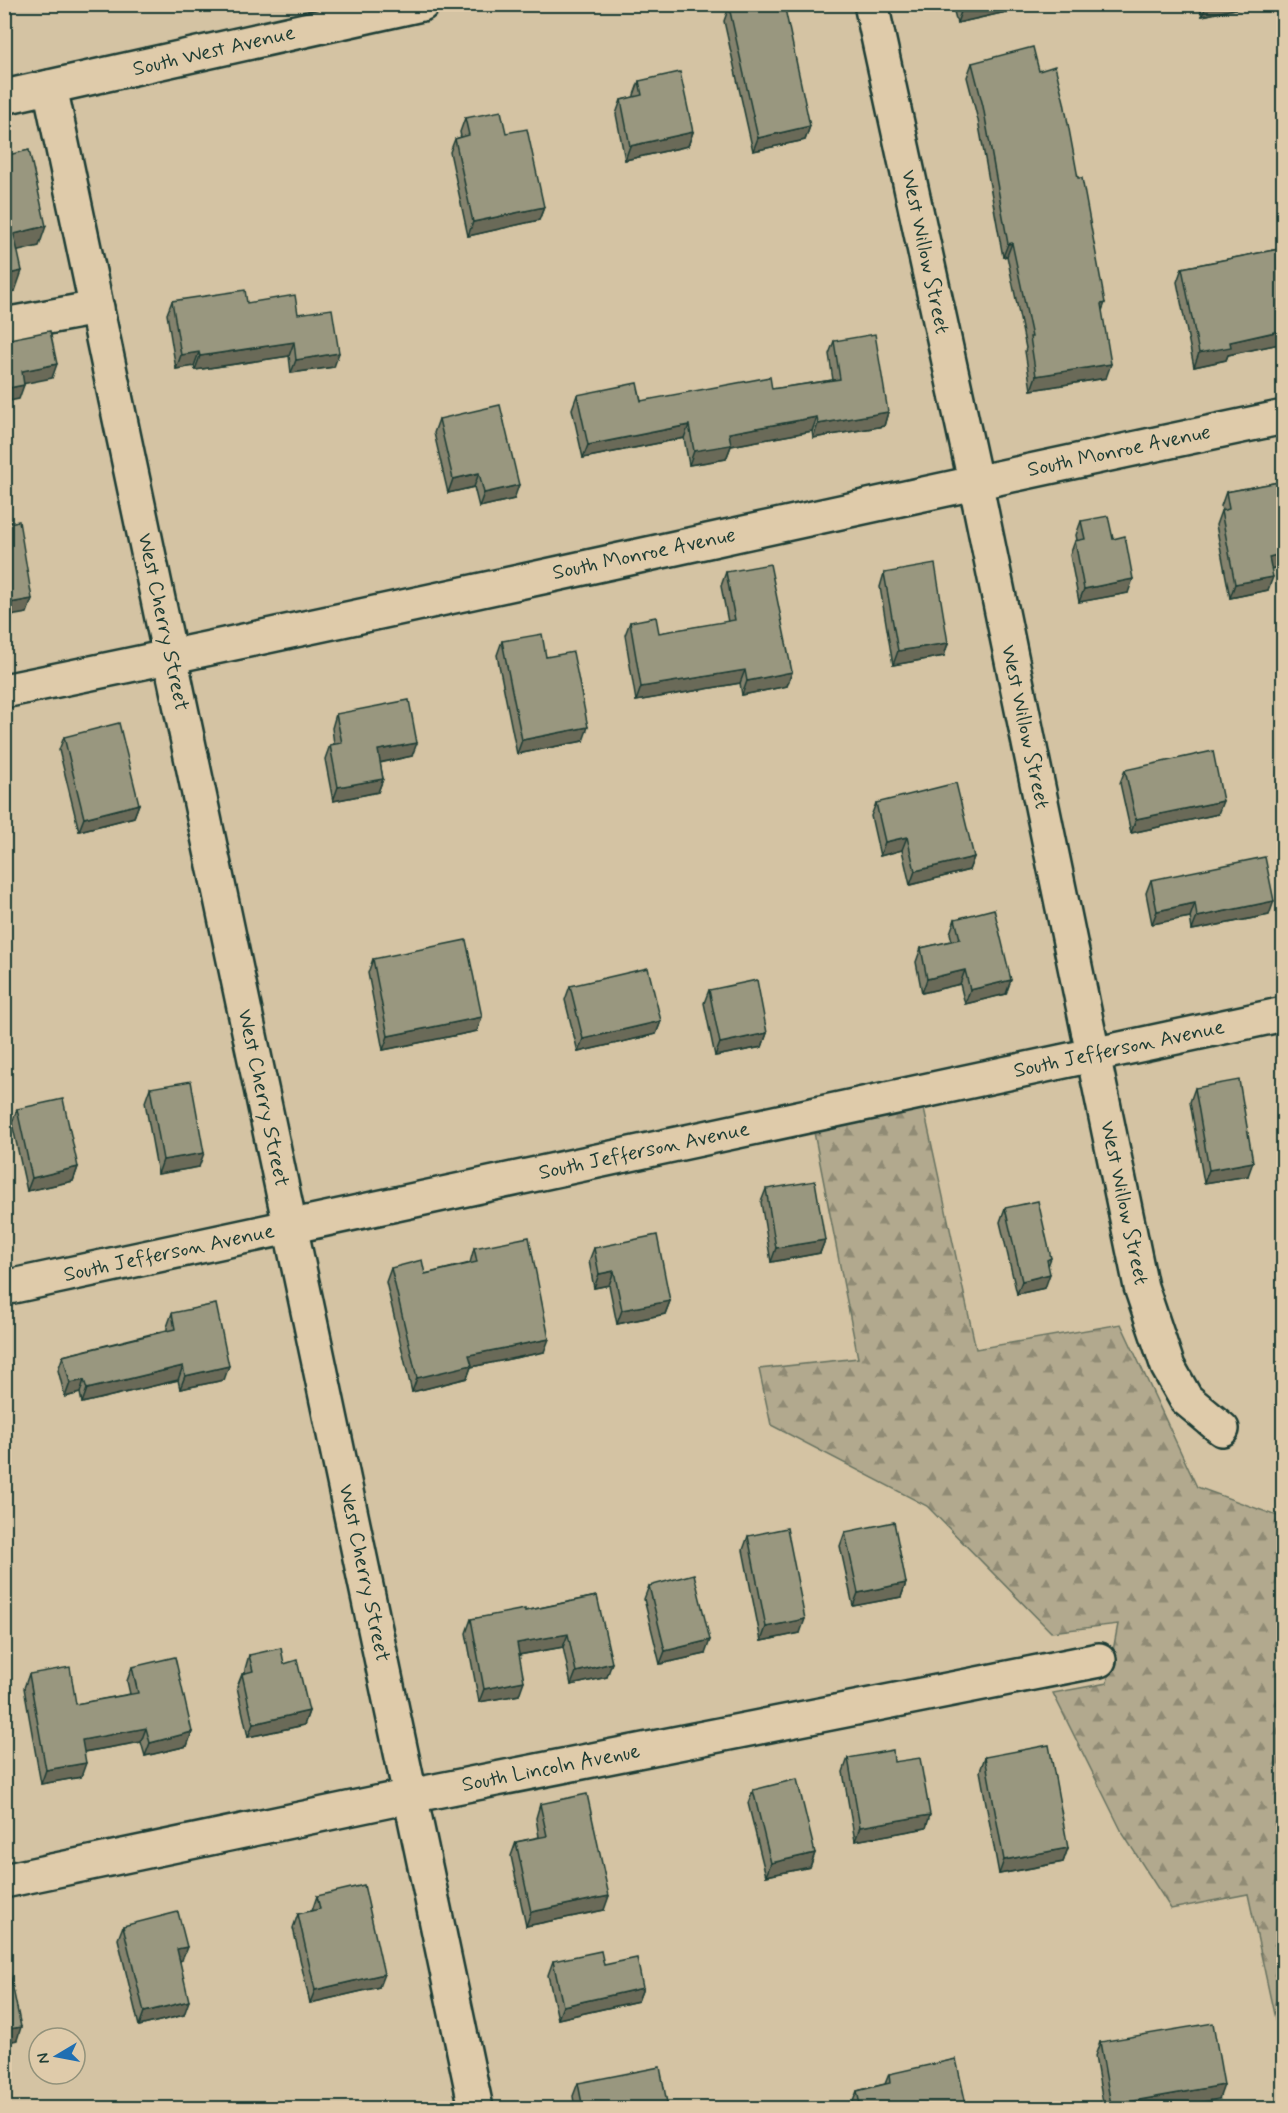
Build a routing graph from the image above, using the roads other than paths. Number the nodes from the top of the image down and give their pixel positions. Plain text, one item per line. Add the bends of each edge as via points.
1 (422, 4) edge
2 (871, 4) edge
3 (50, 87) junction
4 (4, 97) edge
5 (97, 308) junction
6 (4, 325) edge
7 (1284, 417) edge
8 (975, 481) junction
9 (170, 657) junction
10 (4, 691) edge
11 (1284, 1014) edge
12 (1093, 1055) junction
13 (291, 1227) junction
14 (4, 1288) edge
15 (1222, 1429) dead end
16 (1099, 1660) dead end
17 (410, 1796) junction
18 (4, 1881) edge
19 (476, 2109) edge

1 - 3 street, South West Avenue
2 - 8 street, West Willow Street
3 - 4 street, South West Avenue
3 - 5 street, West Cherry Street
5 - 6 street
5 - 9 street, West Cherry Street
7 - 8 street, South Monroe Avenue
8 - 9 street, South Monroe Avenue
8 - 12 street, West Willow Street
9 - 10 street, South Monroe Avenue
9 - 13 street, West Cherry Street
11 - 12 street, South Jefferson Avenue
12 - 13 street, South Jefferson Avenue
12 - 15 street, West Willow Street via 1141,1287 1168,1367 1186,1399
13 - 14 street, South Jefferson Avenue
13 - 17 street, West Cherry Street
16 - 17 street, South Lincoln Avenue
17 - 18 street, South Lincoln Avenue
17 - 19 street, West Cherry Street

